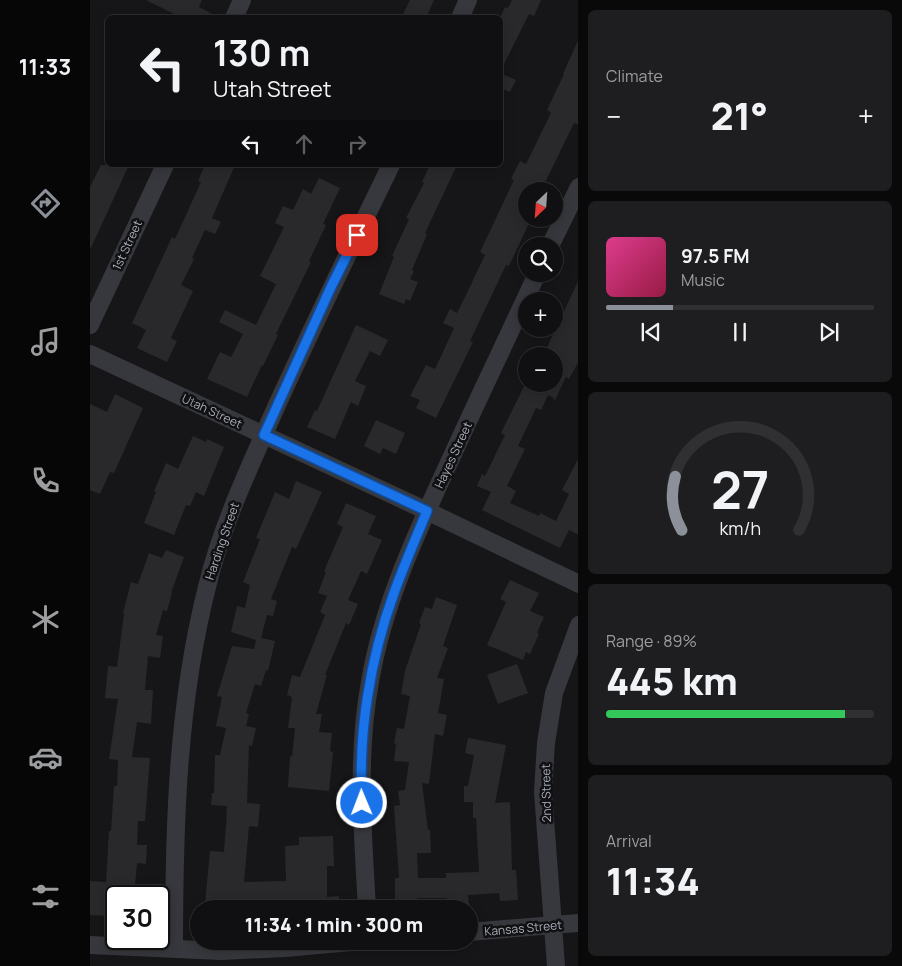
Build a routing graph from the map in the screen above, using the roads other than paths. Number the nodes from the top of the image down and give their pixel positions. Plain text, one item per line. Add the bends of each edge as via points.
1 (242, 0) edge
2 (468, 0) edge
3 (235, 15) edge
4 (461, 15) edge
5 (164, 167) edge
6 (390, 167) edge
7 (578, 187) edge
8 (554, 237) edge
9 (533, 282) edge
10 (90, 325) edge
11 (90, 354) edge
12 (264, 435) junction
13 (427, 511) junction
14 (578, 584) edge
15 (578, 625) edge
16 (367, 900) edge
17 (578, 923) edge
18 (554, 925) junction
19 (478, 931) edge
20 (90, 946) edge
21 (174, 949) junction
22 (190, 950) edge
23 (198, 950) edge
24 (242, 950) edge
25 (556, 966) edge

1 - 3 street
2 - 4 street
5 - 10 street, 1st Street
6 - 12 street, Harding Street
7 - 8 street
9 - 13 street, Hayes Street
11 - 12 street, Utah Street
12 - 13 street, Utah Street
12 - 21 street, Harding Street via 228,521 213,567 191,662 174,841
13 - 14 street, Utah Street
13 - 16 street, Hayes Street via 393,593 370,682 361,790
15 - 18 street, 2nd Street via 554,693 546,744 543,792
17 - 18 street, Kansas Street
18 - 19 street, Kansas Street
18 - 25 street, 2nd Street
20 - 21 street
21 - 22 street
23 - 24 street

